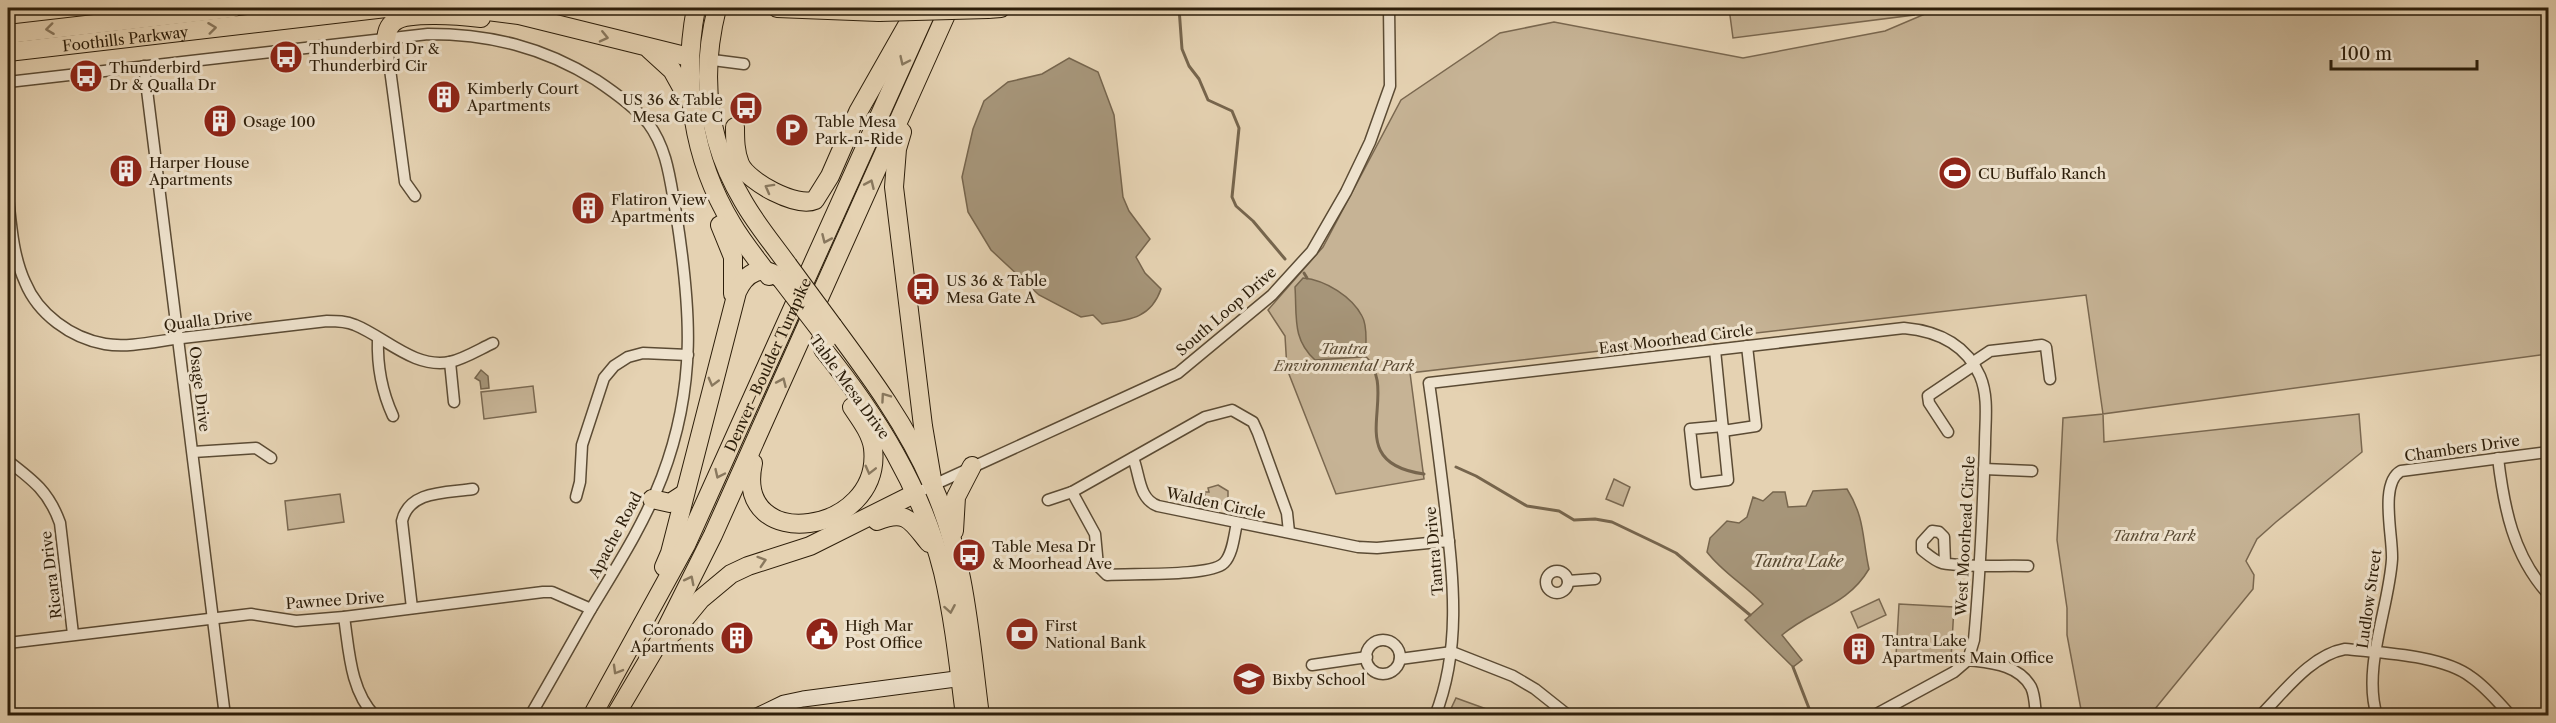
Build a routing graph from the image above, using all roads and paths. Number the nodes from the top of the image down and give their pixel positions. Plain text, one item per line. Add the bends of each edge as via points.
1 (233, 8) edge
2 (386, 8) edge
3 (464, 8) edge
4 (696, 8) edge
5 (717, 8) edge
6 (777, 8) edge
7 (917, 8) edge
8 (928, 8) edge
9 (949, 8) edge
10 (995, 8) edge
11 (1389, 8) edge
12 (563, 28) junction
13 (8, 34) edge
14 (386, 39) junction
15 (645, 46) junction
16 (8, 52) edge
17 (689, 57) junction
18 (708, 59) junction
19 (926, 59) junction
20 (744, 64) dead end
21 (144, 66) junction
22 (8, 82) edge
23 (690, 102) junction
24 (702, 158) junction
25 (723, 161) junction
26 (415, 196) dead end
27 (8, 197) edge
28 (764, 269) junction
29 (782, 277) junction
30 (733, 305) junction
31 (1927, 331) joint
32 (178, 339) junction
33 (378, 339) junction
34 (493, 343) dead end
35 (829, 343) junction
36 (1747, 346) junction
37 (1715, 350) junction
38 (688, 355) junction
39 (450, 362) junction
40 (1973, 364) junction
41 (2050, 379) dead end
42 (1430, 383) joint
43 (454, 402) dead end
44 (393, 416) dead end
45 (1723, 428) junction
46 (1948, 432) dead end
47 (759, 435) junction
48 (193, 452) junction
49 (2548, 452) edge
50 (271, 458) dead end
51 (1133, 458) junction
52 (2498, 458) junction
53 (8, 461) edge
54 (972, 466) junction
55 (1984, 469) junction
56 (2032, 471) dead end
57 (933, 485) junction
58 (2389, 487) joint
59 (473, 489) dead end
60 (1072, 492) junction
61 (916, 493) junction
62 (684, 494) junction
63 (576, 497) dead end
64 (652, 499) junction
65 (1048, 500) dead end
66 (1237, 523) junction
67 (844, 530) junction
68 (1289, 532) junction
69 (1449, 541) junction
70 (946, 550) junction
71 (1945, 563) dead end
72 (1979, 565) junction
73 (2028, 566) dead end
74 (1596, 579) dead end
75 (1568, 581) dead end
76 (2548, 594) edge
77 (412, 608) junction
78 (591, 609) junction
79 (344, 617) junction
80 (213, 619) junction
81 (73, 634) junction
82 (636, 638) junction
83 (8, 643) edge
84 (1452, 652) junction
85 (2376, 653) junction
86 (1366, 657) junction
87 (1400, 659) junction
88 (1968, 660) junction
89 (1312, 665) dead end
90 (644, 669) junction
91 (967, 677) junction
92 (1896, 704) junction
93 (225, 716) edge
94 (375, 716) edge
95 (530, 716) edge
96 (592, 716) edge
97 (615, 716) edge
98 (757, 716) edge
99 (965, 716) edge
100 (980, 716) edge
101 (1435, 716) edge
102 (1569, 716) edge
103 (1873, 716) edge
104 (1899, 716) edge
105 (2036, 716) edge
106 (2260, 716) edge
107 (2377, 716) edge
108 (2511, 716) edge

1 -> 13 highway, Foothills Parkway
16 -> 2 highway, Foothills Parkway
3 - 12 highway via 519,15
4 - 17 highway, Table Mesa Drive
5 - 18 highway, Table Mesa Drive
6 - 10 highway, bridge via 879,12
7 -> 25 highway via 868,92 815,200 801,202 753,180 740,165 735,127
8 -> 82 highway, Denver–Boulder Turnpike via 725,462
9 - 19 highway, Denver–Boulder Turnpike
11 - 54 street, South Loop Drive via 1390,86 1371,142 1312,251 1272,295 1178,373
12 - 14 highway via 467,16 412,17 395,20
12 -> 15 highway
14 - 21 street, Apache Road
14 - 26 street via 405,182
14 - 38 street, Apache Road via 455,34 525,46 610,88 647,122 668,162 689,313
15 - 17 highway
15 - 23 highway via 672,70
17 - 18 street
17 - 23 highway, Table Mesa Drive
18 - 20 street
18 - 25 highway, Table Mesa Drive via 709,107
47 -> 19 highway, Denver–Boulder Turnpike
19 - 57 highway via 897,149 894,187 901,241 918,290 926,349 929,389 923,426
21 - 22 street, Apache Road
21 - 32 street, Osage Drive
23 - 24 highway, Table Mesa Drive
24 - 28 highway, Table Mesa Drive via 731,223
24 - 30 highway via 705,194 733,256
25 - 29 highway, Table Mesa Drive
27 - 32 street, Qualla Drive via 17,263 25,284 49,316 68,330 106,344
28 - 29 highway, Table Mesa Drive
28 - 30 highway via 754,271 742,281
29 - 35 highway, Table Mesa Drive, bridge
29 - 35 highway, Table Mesa Drive
30 -> 62 highway
31 - 36 street, East Moorhead Circle via 1904,328
31 - 40 street, West Moorhead Circle via 1958,346
32 - 33 street, Qualla Drive via 342,321
32 - 48 street, Osage Drive
33 - 39 street, Qualla Drive via 415,358
33 - 44 street via 384,397
34 - 39 street
35 -> 47 highway via 838,386 873,447 867,482 854,503 833,517 810,524 786,523 767,514 756,502 749,484
57 -> 35 highway, Table Mesa Drive via 896,414 870,376
35 - 61 highway, Table Mesa Drive
36 - 37 street, East Moorhead Circle
36 - 45 street via 1756,426
37 - 42 street, East Moorhead Circle
37 - 45 street
38 - 63 street via 643,353 628,357 604,378 582,445
38 - 64 street, Apache Road via 686,389 676,432
39 - 43 street
40 - 41 street via 1990,351 2042,345 2046,347
40 - 46 street via 1928,396
40 - 55 street, West Moorhead Circle via 1985,394
42 - 69 street, Tantra Drive
45 - 45 street via 1728,480 1696,484 1690,429
90 -> 47 highway, Denver–Boulder Turnpike
48 - 50 street via 256,448
48 - 80 street, Osage Drive
49 - 52 street, Chambers Drive
51 - 60 street, Walden Circle
51 - 66 street, Walden Circle via 1144,496 1151,504
51 - 68 street, Walden Circle via 1205,417 1233,410 1253,422 1287,513
52 - 58 street, Chambers Drive via 2401,471 2394,475
52 - 76 street via 2511,530 2522,557
53 - 81 street, Ricara Drive via 45,492 54,507 60,523
54 - 57 street, South Loop Drive
54 - 70 highway via 956,496
55 - 56 street
55 - 72 street, West Moorhead Circle
57 - 61 street, South Loop Drive
57 - 70 highway, Table Mesa Drive
58 - 85 street, Ludlow Street via 2392,561
59 - 77 street via 421,497 405,511 402,521
60 - 65 street, Walden Circle
60 - 66 street via 1095,534 1098,566 1107,575 1212,569 1230,555
61 - 67 highway
61 - 70 highway, Table Mesa Drive
62 - 64 highway via 670,503
62 - 82 highway via 670,553 641,617
64 - 78 street, Apache Road
66 - 68 street, Walden Circle
67 - 70 highway via 902,515
90 -> 67 highway via 686,615 731,574
68 - 69 street, Walden Circle via 1367,548
69 - 84 street, Tantra Drive via 1454,587
70 - 91 highway, Table Mesa Drive via 963,589
71 - 72 street
72 - 73 street
72 - 88 street, West Moorhead Circle via 1974,640
74 - 75 street
77 - 78 street, Pawnee Drive via 552,592
77 - 79 street, Pawnee Drive
78 - 95 street, Apache Road
79 - 80 street, Pawnee Drive via 296,621 251,614
79 - 94 street via 352,671 366,705
80 - 81 street, Pawnee Drive
80 - 93 street, Osage Drive
81 - 83 street, Pawnee Drive
82 -> 96 highway, Denver–Boulder Turnpike
84 - 87 street
84 - 101 street, Tantra Drive
84 - 102 street via 1513,676
85 - 106 street via 2345,649 2319,658
85 - 107 street, Ludlow Street via 2373,698
85 - 108 street via 2454,667 2470,676
86 - 87 street via 1369,667 1380,674 1394,671
86 - 87 street via 1374,643 1385,640 1398,648
86 - 89 street
88 - 92 street
88 - 105 street via 2002,666 2022,676 2032,688
90 - 97 highway, Denver–Boulder Turnpike
91 - 98 street via 803,699
91 - 99 highway, Table Mesa Drive
91 - 100 highway, Table Mesa Drive
92 - 103 street
92 - 104 street

